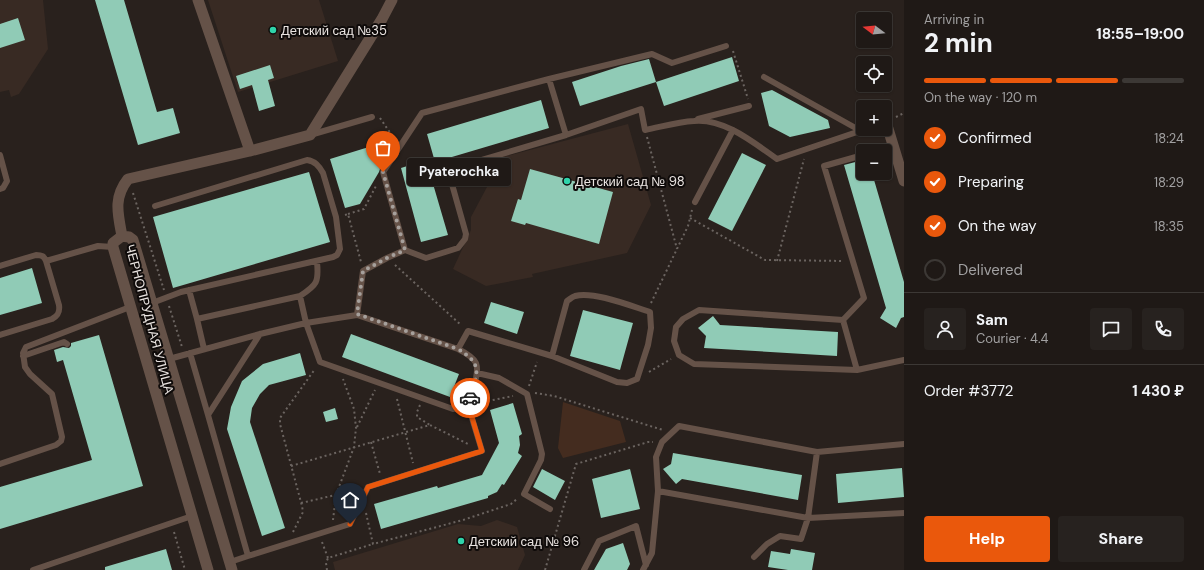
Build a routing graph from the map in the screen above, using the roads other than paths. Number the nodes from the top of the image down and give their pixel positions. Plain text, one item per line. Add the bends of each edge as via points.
1 (198, 0) edge
2 (392, 0) edge
3 (726, 46) road end
4 (764, 77) dead end
5 (549, 79) junction
6 (750, 106) road end
7 (372, 117) road end
8 (695, 120) junction
9 (856, 126) edge
10 (733, 130) junction
11 (856, 133) edge
12 (310, 135) junction
13 (566, 135) junction
14 (890, 136) edge
15 (893, 145) joint
16 (250, 151) junction
17 (0, 155) edge
18 (856, 157) edge
19 (904, 181) edge
20 (0, 189) edge
21 (695, 202) road end
22 (155, 206) dead end
23 (122, 236) junction
24 (113, 247) junction
25 (405, 250) junction
26 (46, 261) junction
27 (317, 262) junction
28 (0, 266) edge
29 (189, 290) junction
30 (300, 296) junction
31 (152, 303) junction
32 (130, 307) junction
33 (357, 314) junction
34 (197, 319) junction
35 (842, 320) junction
36 (306, 323) junction
37 (260, 334) junction
38 (0, 335) edge
39 (67, 344) dead end
40 (204, 349) junction
41 (458, 349) junction
42 (190, 353) junction
43 (23, 356) junction
44 (552, 356) junction
45 (169, 359) junction
46 (904, 360) edge
47 (856, 370) junction
48 (477, 373) junction
49 (468, 404) junction
50 (208, 414) junction
51 (904, 444) edge
52 (817, 452) junction
53 (0, 464) edge
54 (658, 491) junction
55 (550, 508) dead end
56 (904, 513) edge
57 (192, 516) junction
58 (808, 518) junction
59 (248, 556) junction
60 (754, 558) dead end
61 (231, 566) edge
62 (644, 568) edge
63 (33, 570) edge
64 (208, 570) edge
65 (584, 570) edge

1 - 16 street
2 - 12 street
3 - 5 lane via 672,63 652,54
4 - 9 lane
5 - 13 lane
5 - 25 lane via 422,113 383,172
6 - 8 lane
7 - 12 lane
8 - 10 lane
8 - 13 lane via 645,130 641,109
10 - 11 lane via 777,159
10 - 21 lane
12 - 16 street
13 - 25 lane via 448,170 465,229 465,239 458,248 426,258
14 - 15 street
15 - 19 street
16 - 23 street via 128,179 119,193 117,210
17 - 20 lane via 6,181 4,188
18 - 35 lane via 824,166 864,298
22 - 27 lane via 312,160 320,167 336,217 340,249 334,257
23 - 24 street, ЧЕРНОПРУДНАЯ УЛИЦА via 114,241
23 - 31 street, ЧЕРНОПРУДНАЯ УЛИЦА via 133,240
24 - 26 lane via 98,246
24 - 32 street, ЧЕРНОПРУДНАЯ УЛИЦА
25 - 33 lane via 363,271
26 - 28 lane via 41,255
26 - 38 lane via 59,305 57,317
27 - 29 lane
27 - 30 lane via 319,276 316,283
29 - 31 lane
29 - 34 lane
30 - 34 lane
30 - 36 lane
31 - 45 street, ЧЕРНОПРУДНАЯ УЛИЦА
32 - 43 lane via 26,347
32 - 57 street, ЧЕРНОПРУДНАЯ УЛИЦА
33 - 36 lane
33 - 41 lane
34 - 40 lane
35 - 47 lane
35 - 47 lane via 698,310 683,319 676,328 674,341 679,355 694,364
36 - 37 lane
36 - 49 lane via 320,362 453,409
37 - 40 lane
37 - 50 lane
39 - 43 lane via 64,342
40 - 42 lane
41 - 44 lane via 468,331
41 - 48 lane via 469,355 476,363
42 - 45 lane
42 - 50 lane
43 - 53 lane via 27,370 52,394 62,437 56,445
44 - 44 lane via 567,301 573,296 597,296 650,312 648,345 637,379 627,383 617,382
45 - 61 street, ЧЕРНОПРУДНАЯ УЛИЦА
46 - 47 lane
48 - 49 lane
48 - 55 lane via 499,378 527,394 542,454 524,494
49 - 59 lane via 482,451 368,487 350,524
50 - 59 lane
51 - 52 lane
52 - 54 lane via 679,426 662,442 656,457
52 - 58 lane
54 - 58 lane
54 - 62 lane via 652,553
56 - 58 lane
57 - 63 lane
57 - 64 street, ЧЕРНОПРУДНАЯ УЛИЦА
58 - 60 lane via 801,539 780,536 767,544
59 - 61 lane
62 - 65 lane via 636,526 599,541

